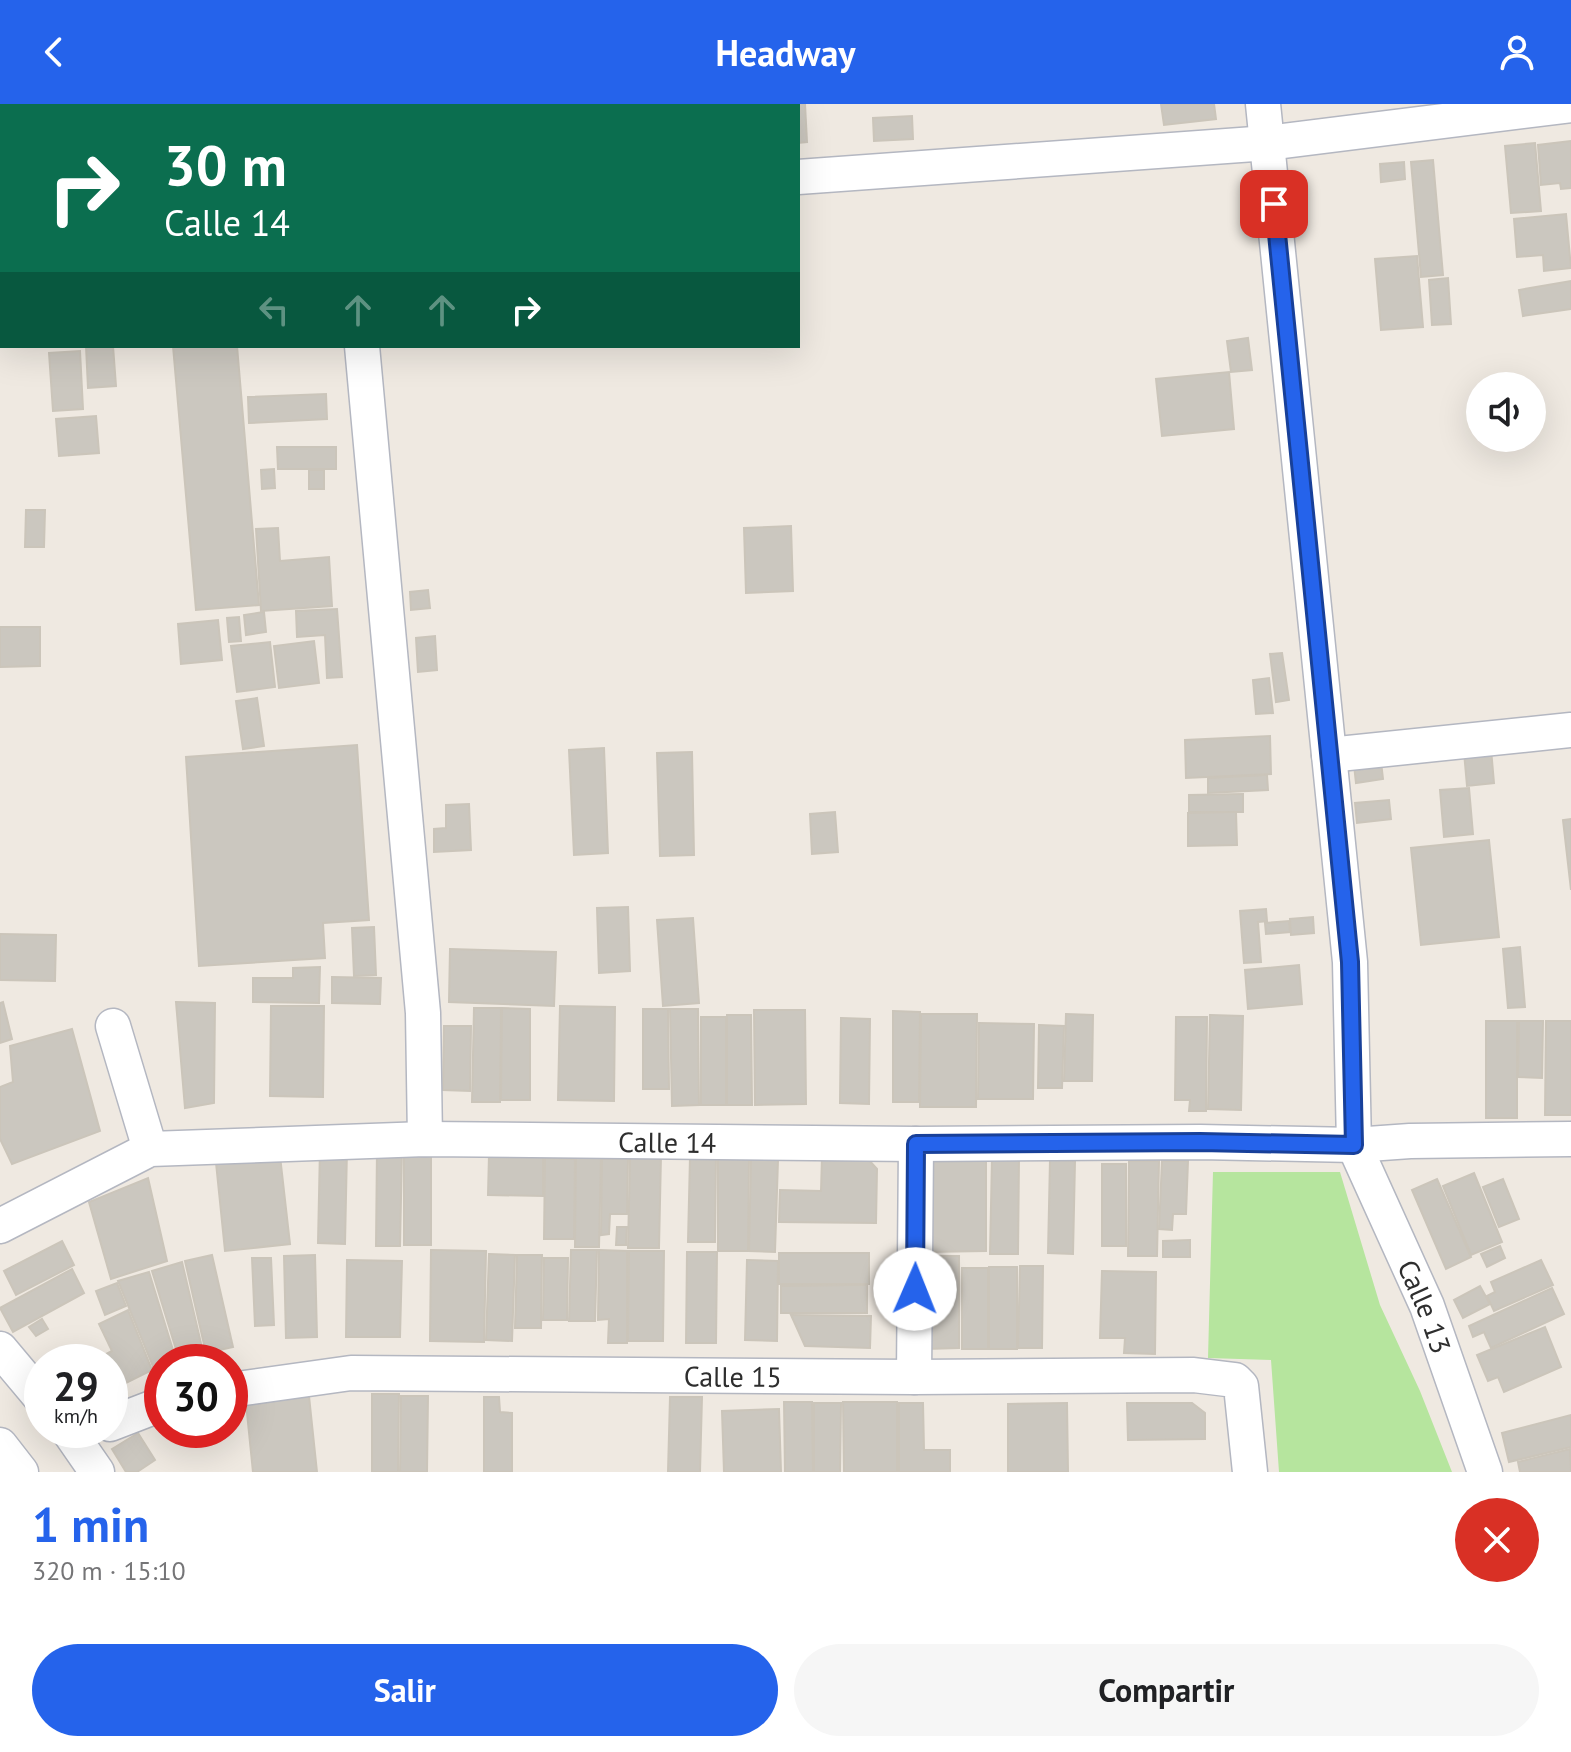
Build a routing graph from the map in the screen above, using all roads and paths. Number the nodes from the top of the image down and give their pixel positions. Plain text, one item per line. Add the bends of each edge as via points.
1 (1263, 104) edge
2 (1571, 105) edge
3 (1268, 143) junction
4 (800, 177) edge
5 (362, 348) edge
6 (1571, 730) edge
7 (1329, 755) junction
8 (113, 1026) dead end
9 (425, 1139) junction
10 (1571, 1139) edge
11 (916, 1144) junction
12 (1354, 1145) junction
13 (150, 1149) junction
14 (0, 1226) edge
15 (0, 1349) edge
16 (914, 1377) junction
17 (24, 1378) edge
18 (248, 1387) edge
19 (0, 1445) edge
20 (88, 1448) edge
21 (21, 1472) edge
22 (97, 1472) edge
23 (1250, 1472) edge
24 (1485, 1472) edge

1 - 3 street
2 - 3 street
3 - 4 street
3 - 7 street
5 - 9 street via 423,1013
6 - 7 street
7 - 12 street via 1350,962
8 - 13 street
9 - 11 street, Calle 14
9 - 13 street, Calle 14
10 - 12 street, Calle 14
11 - 12 street, Calle 14
11 - 16 street
12 - 24 street, Calle 13 via 1427,1306
13 - 14 street, Calle 14
15 - 17 street
16 - 18 street, Calle 15 via 351,1373
16 - 23 street, Calle 15 via 1194,1375 1235,1380 1241,1386
19 - 21 street
20 - 22 street

